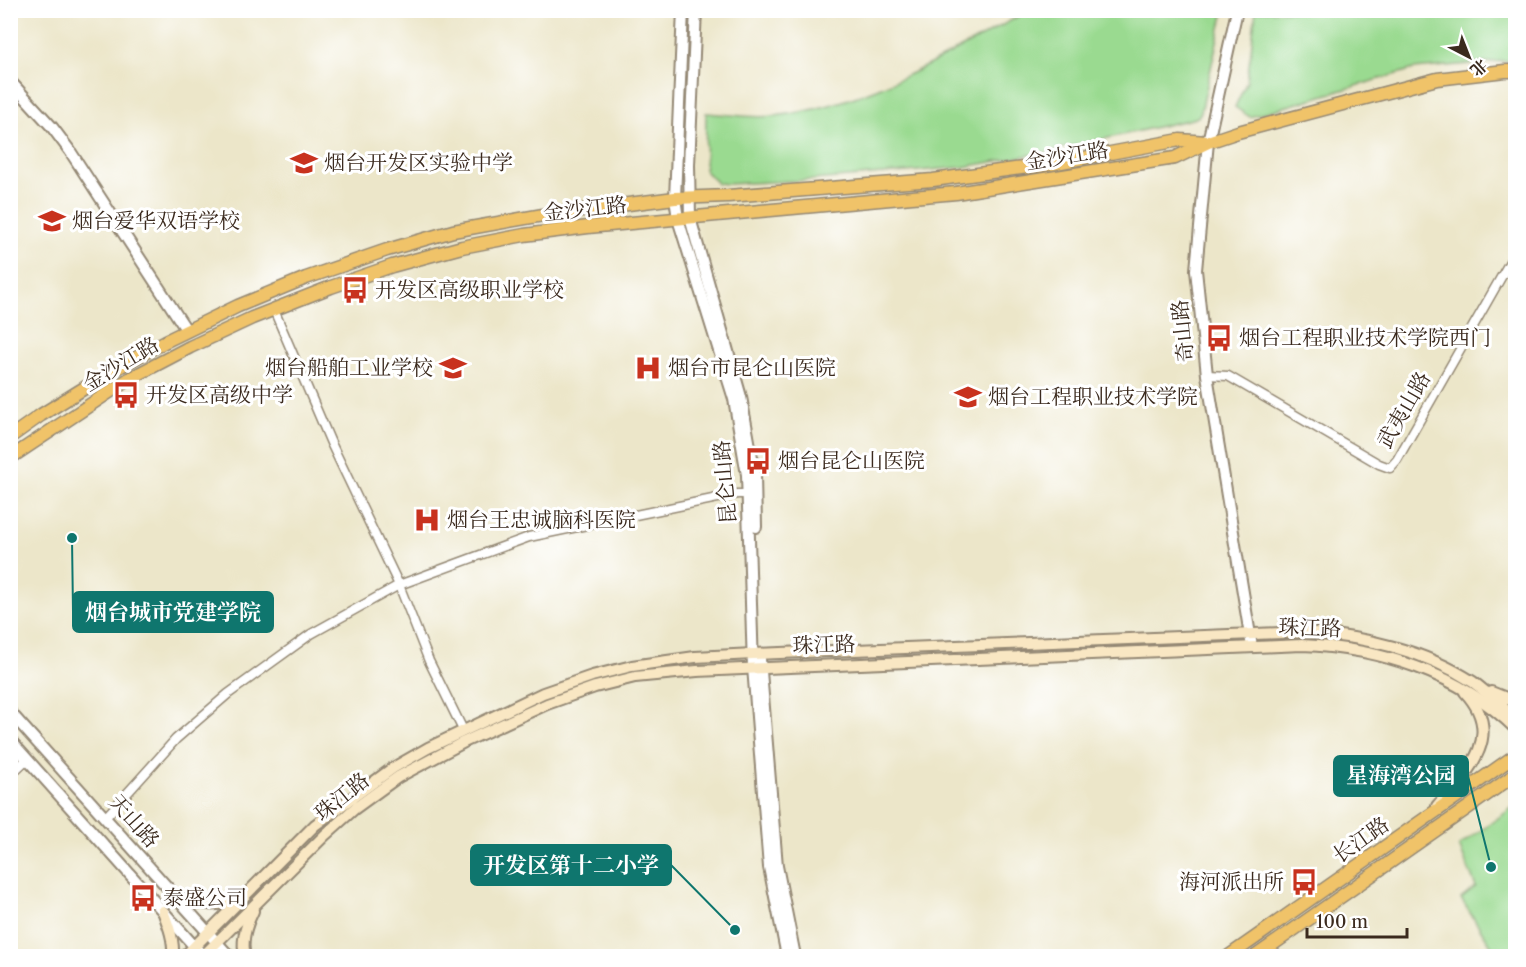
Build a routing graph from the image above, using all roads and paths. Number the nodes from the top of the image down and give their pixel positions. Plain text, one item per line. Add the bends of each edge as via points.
1 (683, 10) edge
2 (696, 10) edge
3 (1237, 10) edge
4 (1515, 71) edge
5 (10, 81) edge
6 (1208, 142) junction
7 (675, 198) junction
8 (689, 198) junction
9 (684, 218) junction
10 (1515, 251) edge
11 (273, 310) junction
12 (187, 331) junction
13 (1207, 375) junction
14 (10, 437) edge
15 (10, 458) edge
16 (755, 494) junction
17 (399, 585) junction
18 (1251, 635) junction
19 (1252, 647) junction
20 (756, 654) junction
21 (757, 667) junction
22 (1475, 684) junction
23 (1458, 686) junction
24 (1515, 702) edge
25 (10, 712) edge
26 (1515, 718) edge
27 (1515, 729) edge
28 (463, 730) junction
29 (10, 740) edge
30 (1515, 755) edge
31 (27, 759) junction
32 (1515, 774) edge
33 (10, 775) edge
34 (1428, 816) junction
35 (105, 818) junction
36 (250, 893) junction
37 (177, 897) junction
38 (258, 902) junction
39 (163, 911) junction
40 (209, 933) junction
41 (218, 943) junction
42 (194, 947) junction
43 (203, 956) edge
44 (173, 957) edge
45 (186, 957) edge
46 (229, 957) edge
47 (245, 957) edge
48 (787, 957) edge
49 (795, 957) edge
50 (1229, 957) edge
51 (1256, 957) edge

1 - 7 street, 昆仑山路
2 - 8 street, 昆仑山路
3 - 6 street, 奇山路
4 - 6 main road, 金沙江路 via 1437,79
5 - 12 street via 70,151
6 - 8 main road, 金沙江路 via 1180,140 1051,164 933,180
6 - 9 main road, 金沙江路 via 1175,158 968,191
6 - 13 street, 奇山路 via 1196,270
7 - 8 main road, 金沙江路
7 - 9 street, 昆仑山路
7 - 12 main road, 金沙江路 via 453,231 306,278
8 - 9 street, 昆仑山路
9 - 11 main road, 金沙江路 via 524,235 462,248 392,266
9 - 16 street, 昆仑山路 via 741,397
9 - 20 street, 昆仑山路 via 734,399 747,475
10 - 13 street, 武夷山路 via 1390,468 1228,376
11 - 15 main road, 金沙江路 via 129,379
11 - 17 street
12 - 14 main road, 金沙江路 via 111,371
13 - 18 street, 奇山路
16 - 17 street via 737,494 529,537
16 - 20 street, 昆仑山路
17 - 28 street via 429,661
17 - 35 street via 311,634 228,694 176,740
18 - 19 street, 奇山路
18 - 20 main road
18 - 22 main road via 1305,632 1374,641 1444,665
19 - 21 main road, 珠江路
19 - 23 main road, 珠江路 via 1334,646 1372,653 1408,662
20 - 21 street, 昆仑山路
20 - 28 main road via 642,664 592,676 543,693
21 - 38 main road, 珠江路 via 635,677 547,704 464,742 398,777 354,809
21 - 48 street, 昆仑山路 via 769,867
21 - 49 street, 昆仑山路 via 777,866
22 - 24 main road
22 - 26 main road
23 - 27 main road, 珠江路
23 - 34 main road via 1478,712 1482,744 1466,774
25 - 35 street, 天山路
28 - 36 main road via 393,768 315,825
29 - 31 street, 天山路
30 - 34 main road, 长江路
31 - 33 street
31 - 39 street, 天山路
32 - 51 main road, 长江路
34 - 50 main road, 长江路
35 - 37 street, 天山路
36 - 37 main road via 227,904 213,905
36 - 40 main road
37 - 40 street, 天山路
38 - 41 main road, 珠江路
38 - 47 main road via 245,932
39 - 42 street, 天山路
39 - 44 main road via 174,944
40 - 41 street, 天山路
40 - 42 main road
41 - 43 main road, 珠江路
41 - 46 street, 天山路
42 - 43 street, 天山路
42 - 45 main road

